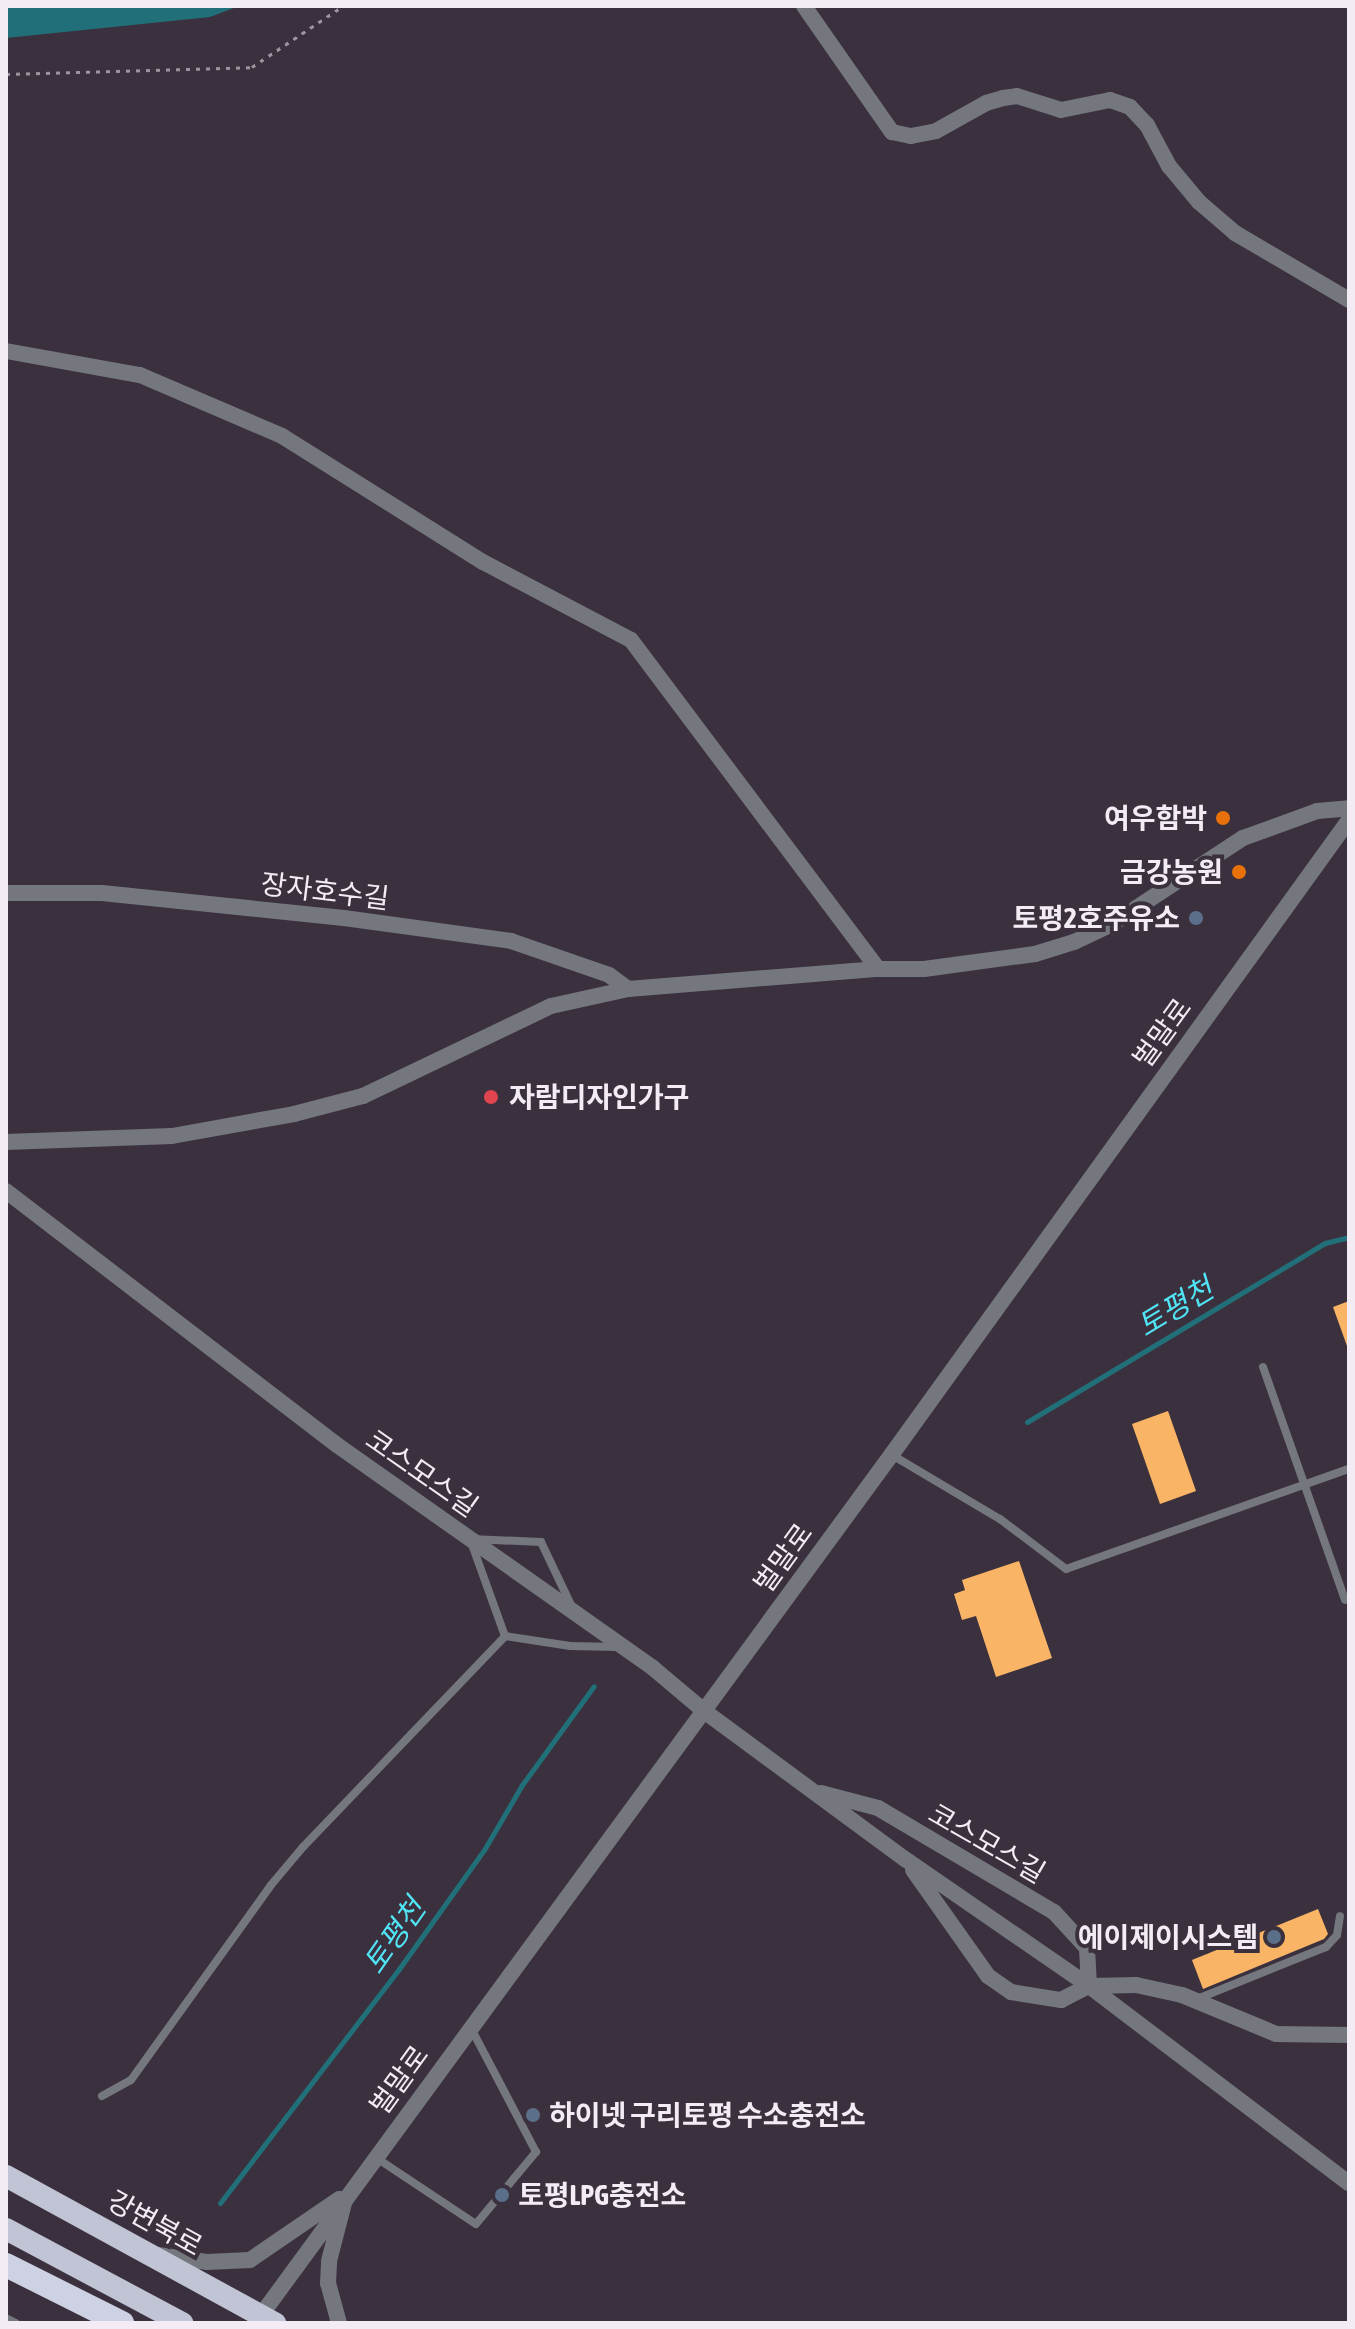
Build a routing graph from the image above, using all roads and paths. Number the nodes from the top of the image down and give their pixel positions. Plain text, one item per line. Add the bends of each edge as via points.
1 (343, 6) edge
2 (804, 6) edge
3 (6, 74) edge
4 (1349, 300) edge
5 (6, 351) edge
6 (1349, 808) edge
7 (1349, 820) edge
8 (6, 893) edge
9 (878, 969) junction
10 (628, 989) junction
11 (6, 1142) edge
12 (6, 1191) edge
13 (1263, 1367) dead end
14 (892, 1454) junction
15 (1349, 1469) edge
16 (1305, 1485) junction
17 (470, 1539) junction
18 (1345, 1600) dead end
19 (574, 1612) junction
20 (505, 1636) junction
21 (620, 1647) junction
22 (704, 1711) junction
23 (812, 1791) junction
24 (905, 1859) junction
25 (1340, 1916) dead end
26 (1089, 1986) junction
27 (1194, 2000) junction
28 (470, 2027) junction
29 (1349, 2035) edge
30 (102, 2096) dead end
31 (375, 2156) junction
32 (6, 2176) edge
33 (1349, 2183) edge
34 (347, 2194) junction
35 (6, 2229) edge
36 (152, 2254) junction
37 (6, 2265) edge
38 (6, 2318) edge
39 (263, 2320) edge
40 (16, 2323) edge
41 (122, 2323) edge
42 (182, 2323) edge
43 (339, 2323) edge

1 - 3 path via 252,67
2 - 4 street via 892,132 911,136 936,131 986,103 1017,96 1061,110 1110,100 1130,107 1199,202 1235,233
5 - 9 street via 140,375 282,436 483,562 631,640
6 - 9 street via 1317,811 1243,838 1151,900 1074,942 990,961
7 - 14 street, 벌말로
8 - 10 street, 장자호수길 via 102,893 511,941 609,975
9 - 10 street
10 - 11 street via 551,1006 363,1096 294,1114 172,1136
12 - 17 street, 코스모스길 via 325,1436
13 - 16 lane
14 - 16 lane via 1000,1519 1066,1569
14 - 22 street, 벌말로
15 - 16 lane
16 - 18 lane
17 - 19 street, 코스모스길
17 - 19 lane via 541,1542
17 - 20 lane
19 - 21 street, 코스모스길
20 - 21 lane
20 - 30 lane via 303,1847 131,2080
21 - 22 street, 코스모스길
22 - 23 street, 코스모스길
22 - 28 street, 벌말로
23 - 24 street, 코스모스길
23 - 26 street, 코스모스길 via 886,1812 1054,1912 1087,1948
24 - 26 street, 코스모스길
24 - 26 street, 코스모스길 via 998,1986 1061,2000
25 - 27 lane via 1335,1939 1326,1947
26 - 27 street, 코스모스길 via 1136,1985
26 - 33 street, 코스모스길
27 - 29 street, 코스모스길 via 1276,2034
28 - 31 street, 벌말로
28 - 31 lane via 536,2152 476,2224
31 - 34 street, 벌말로
32 - 36 highway, 강변북로
34 - 36 street via 250,2260 207,2262
34 - 39 street, 벌말로
34 - 43 street via 329,2261 328,2283
35 - 42 highway
36 - 39 highway, 강변북로
37 - 41 highway
38 - 40 lane

